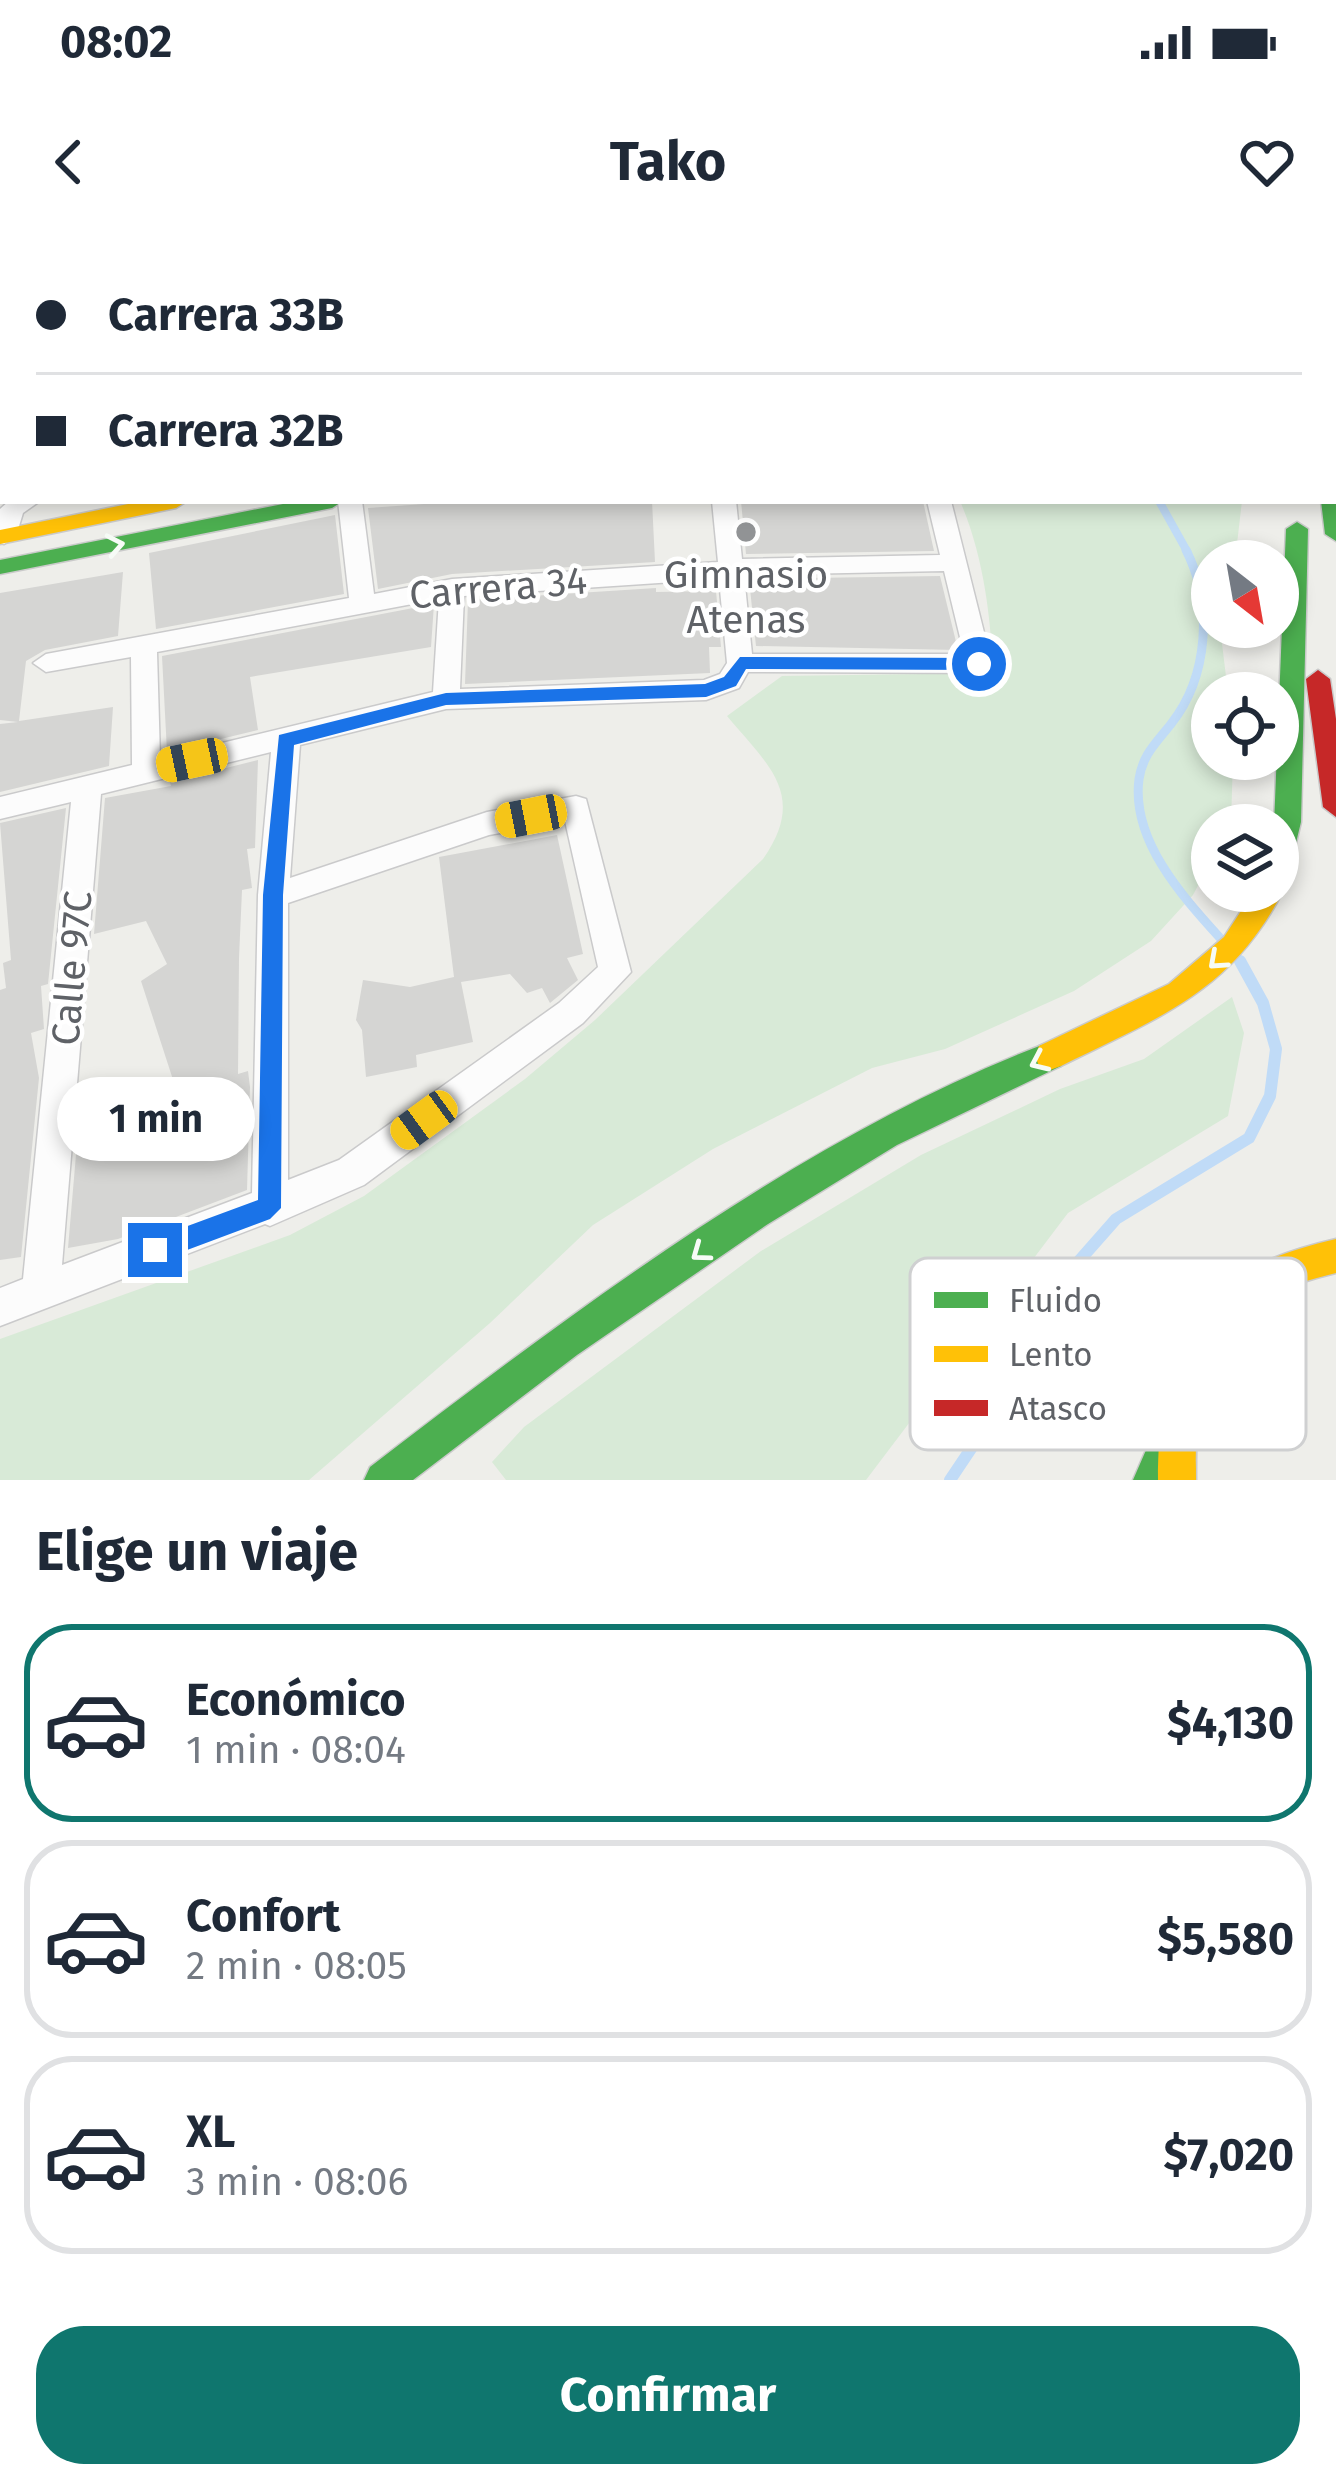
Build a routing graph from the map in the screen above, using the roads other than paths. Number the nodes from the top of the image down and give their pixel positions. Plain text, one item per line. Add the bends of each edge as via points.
1 (22, 504) edge
2 (162, 504) edge
3 (317, 504) edge
4 (350, 504) edge
5 (724, 504) edge
6 (940, 504) edge
7 (1332, 504) edge
8 (1296, 515) edge
9 (1336, 534) edge
10 (2, 537) edge
11 (956, 563) junction
12 (0, 567) edge
13 (730, 570) junction
14 (452, 588) junction
15 (362, 601) junction
16 (144, 642) junction
17 (46, 663) dead end
18 (740, 663) junction
19 (446, 699) junction
20 (286, 740) junction
21 (146, 771) junction
22 (87, 788) junction
23 (1288, 804) edge
24 (1336, 807) edge
25 (0, 808) edge
26 (273, 895) junction
27 (1256, 912) edge
28 (270, 1208) junction
29 (1336, 1256) edge
30 (1306, 1259) edge
31 (41, 1292) junction
32 (0, 1306) edge
33 (1165, 1450) edge
34 (1175, 1450) edge
35 (383, 1480) edge
36 (1152, 1480) edge
37 (1177, 1480) edge

1 - 10 street
2 - 10 main road
12 -> 3 main road
4 - 15 street
5 - 13 street
6 - 11 street
7 - 9 main road
8 - 23 main road
8 - 24 main road
11 - 13 street, Carrera 34
11 - 18 street via 979,664
13 - 14 street, Carrera 34
13 - 18 street
14 - 15 street, Carrera 34
14 - 19 street
15 - 16 street, Carrera 34
16 - 17 street, Carrera 34
16 - 21 street
18 - 19 street via 730,681 706,690
19 - 20 street
20 - 21 street
20 - 26 street
21 - 22 street
22 - 25 street
22 - 31 street, Calle 97C
26 - 28 street
26 - 28 street via 487,824 576,807 615,972 351,1173
27 -> 35 main road via 1234,946 1179,993 829,1168
28 - 31 street
29 - 30 main road
31 - 32 street
33 - 36 main road
34 - 37 main road

